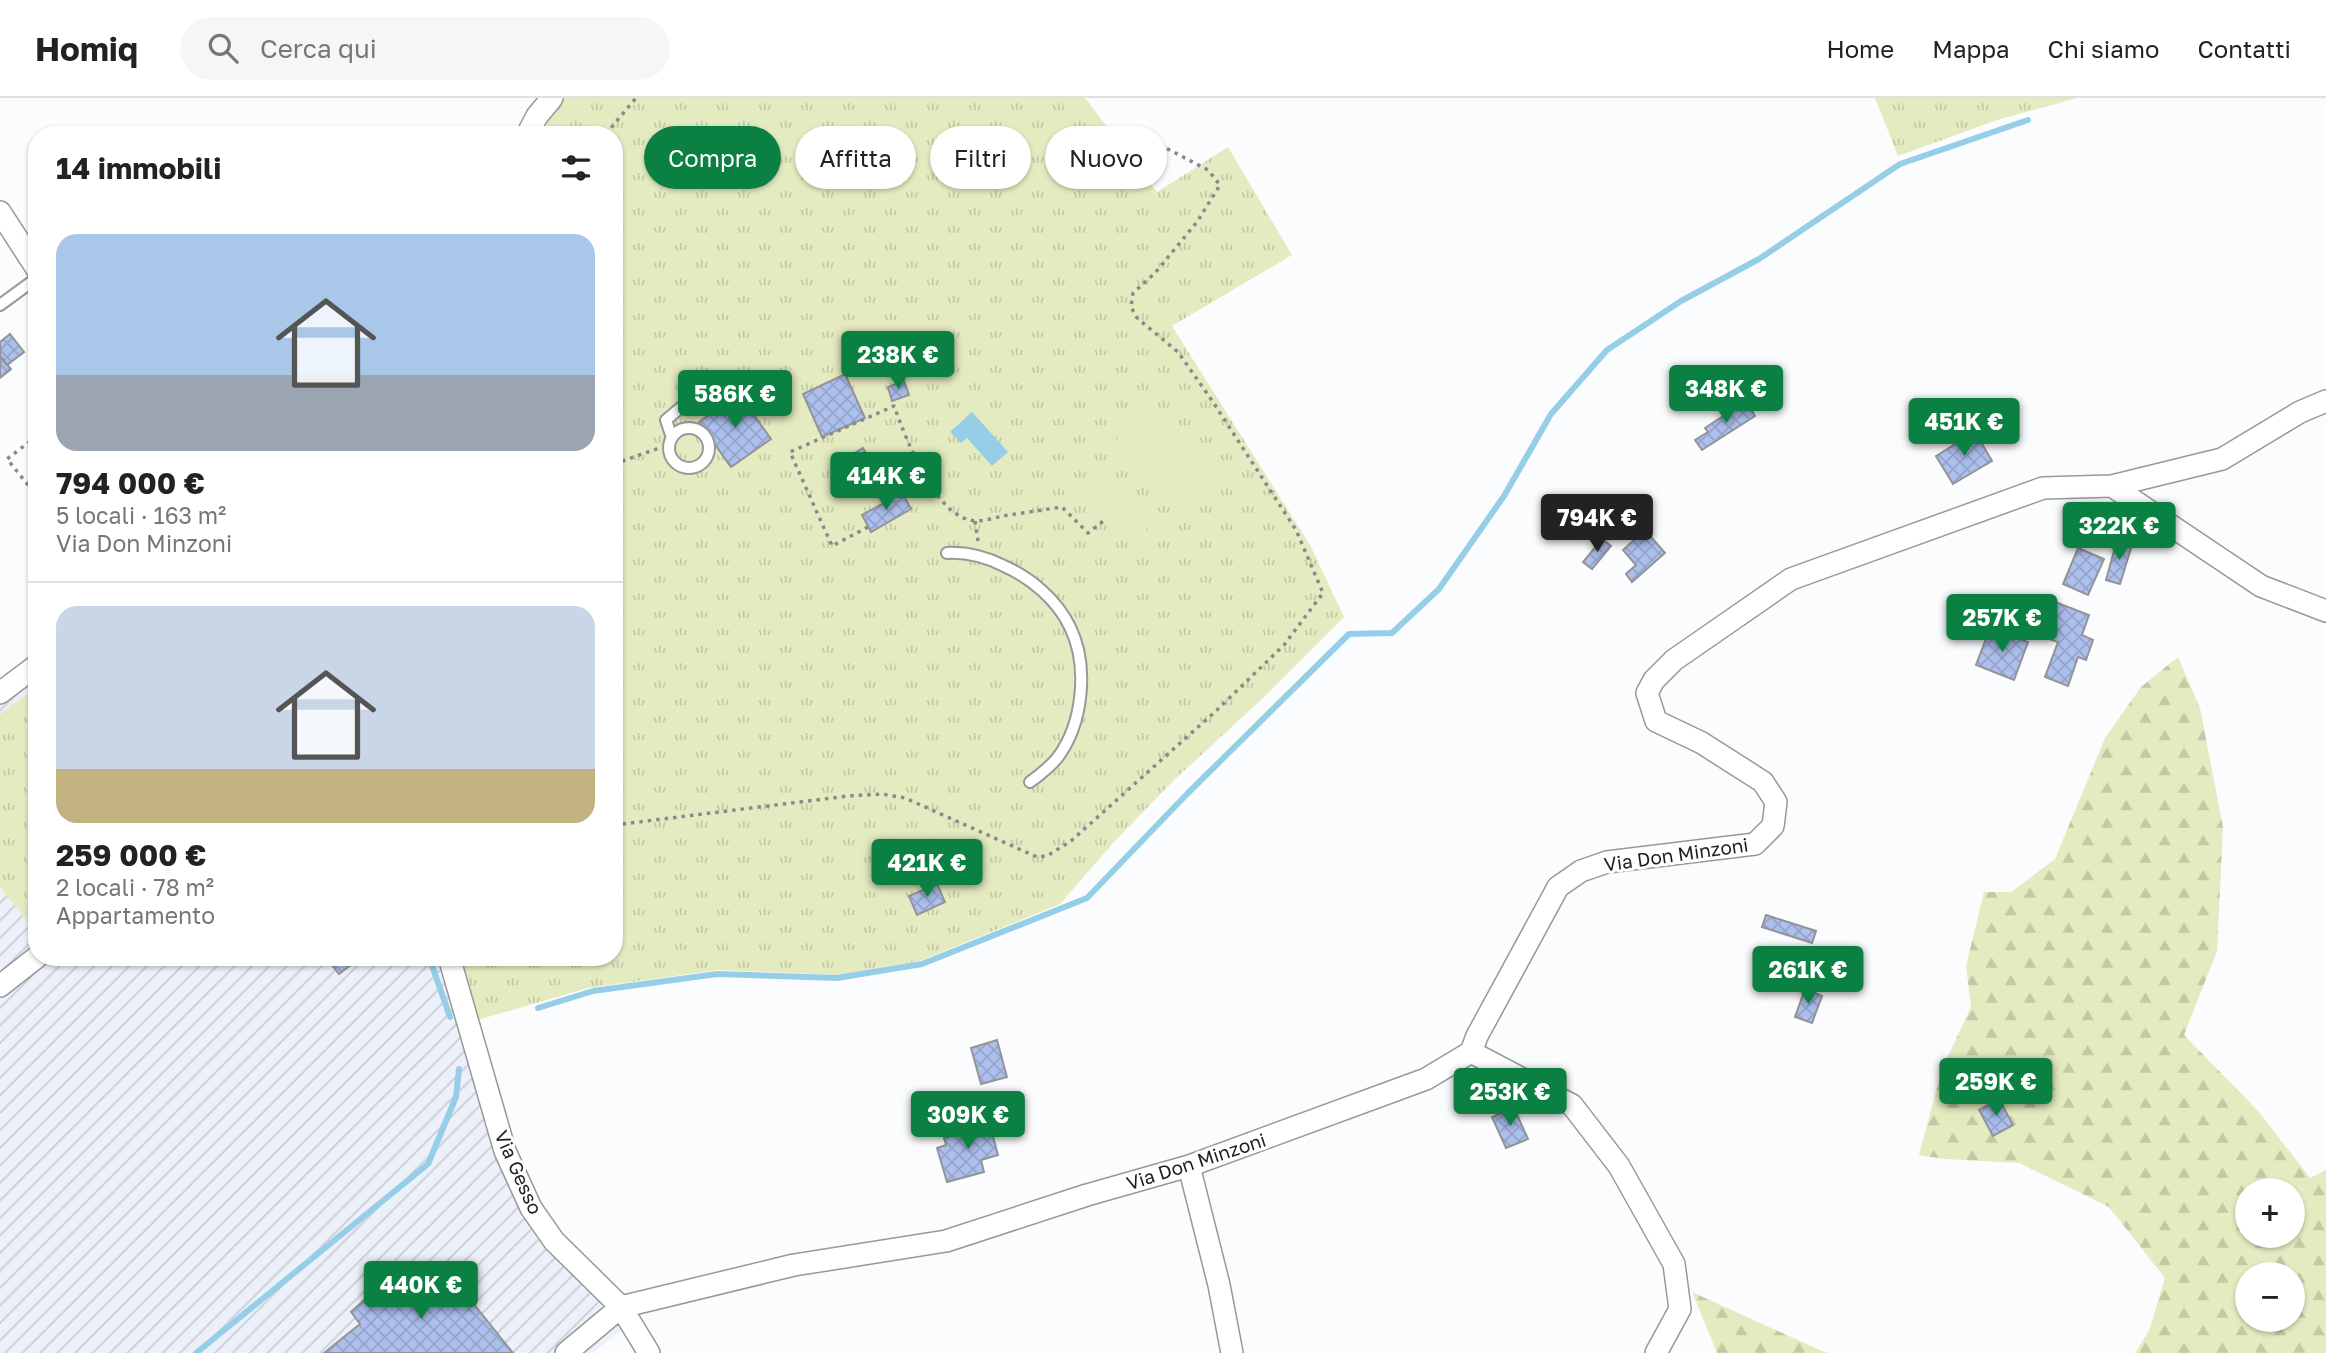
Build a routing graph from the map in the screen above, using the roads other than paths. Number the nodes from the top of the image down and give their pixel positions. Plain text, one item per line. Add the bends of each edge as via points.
1 (552, 98) edge
2 (532, 126) edge
3 (1, 216) edge
4 (28, 256) edge
5 (28, 285) edge
6 (0, 305) edge
7 (709, 387) dead end
8 (2326, 401) edge
9 (671, 441) road end
10 (2112, 486) junction
11 (947, 554) dead end
12 (2326, 611) edge
13 (28, 672) edge
14 (0, 693) edge
15 (1030, 782) dead end
16 (28, 964) edge
17 (452, 966) edge
18 (0, 986) edge
19 (1471, 1052) junction
20 (1189, 1166) junction
21 (621, 1307) junction
22 (566, 1353) edge
23 (649, 1353) edge
24 (1232, 1353) edge
25 (1656, 1353) edge

1 - 2 street
3 - 4 street
5 - 6 lane
7 - 9 lane via 666,420
8 - 10 street via 2222,459
10 - 12 street via 2261,586
10 - 19 street, Via Don Minzoni via 2043,488 1791,579 1674,660 1647,693 1656,721 1702,743 1763,782 1776,802 1773,826 1755,844 1607,862 1581,871 1558,887
11 - 15 lane via 963,552 1017,572 1034,584 1071,628 1081,690 1073,724 1060,754
13 - 14 street
16 - 18 street
17 - 21 street, Via Gesso via 505,1151 531,1208 554,1241
19 - 20 street, Via Don Minzoni via 1426,1079
19 - 25 street via 1572,1105 1619,1166 1674,1264 1680,1309
20 - 21 street, Via Don Minzoni via 946,1241 794,1265
20 - 24 street
21 - 22 street
21 - 23 street, Via Gesso

